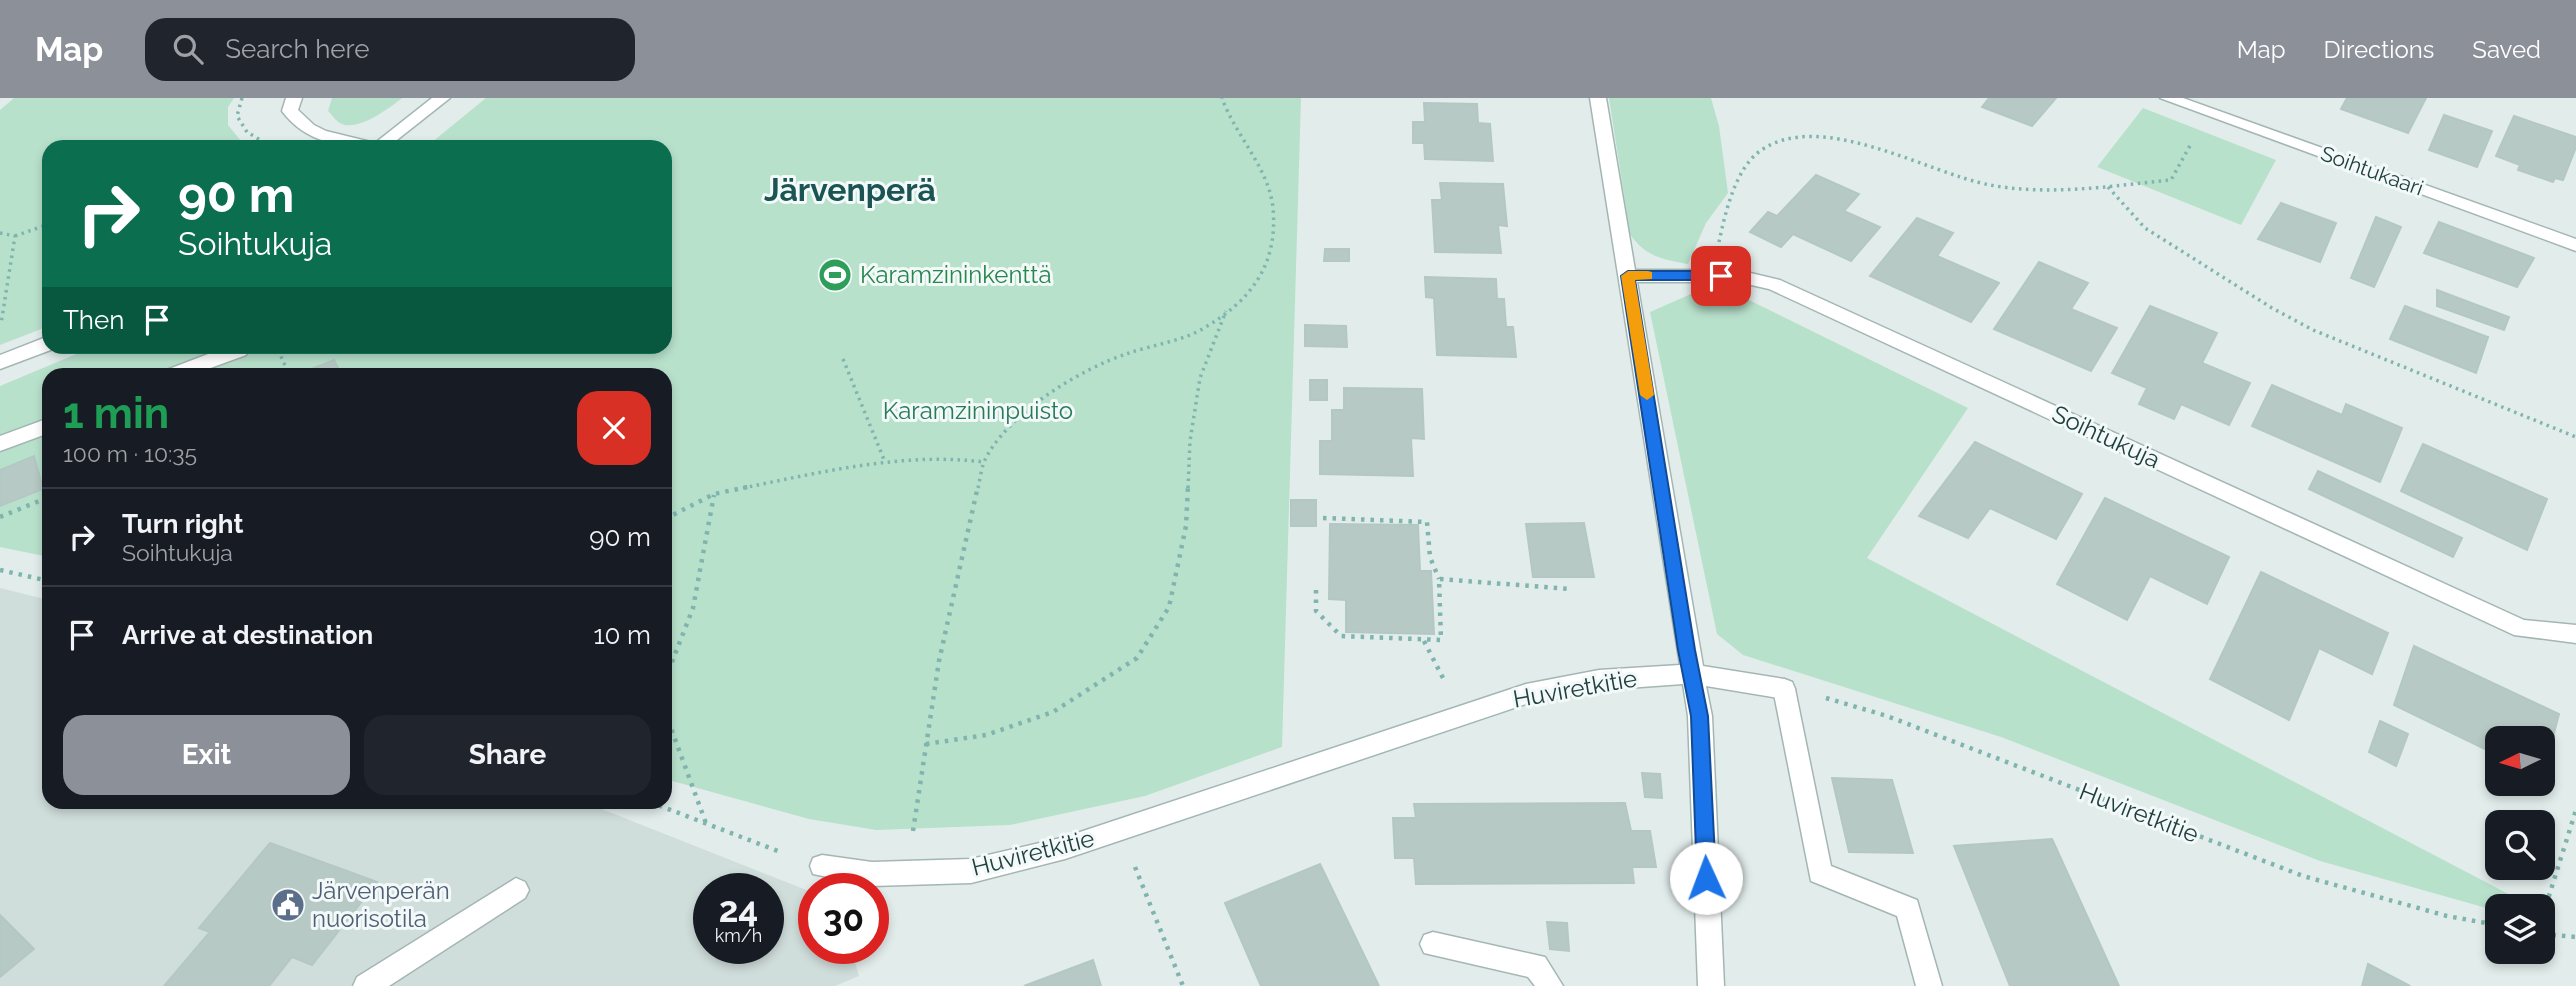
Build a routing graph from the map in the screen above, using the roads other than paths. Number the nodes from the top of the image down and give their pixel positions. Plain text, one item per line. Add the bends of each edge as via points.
1 (294, 98) edge
2 (442, 98) edge
3 (1598, 98) edge
4 (2168, 98) edge
5 (345, 140) edge
6 (388, 140) edge
7 (2576, 245) edge
8 (1628, 276) junction
9 (42, 346) edge
10 (228, 354) edge
11 (0, 362) edge
12 (192, 368) edge
13 (42, 428) edge
14 (0, 444) edge
15 (2576, 634) edge
16 (1691, 674) junction
17 (822, 866) road end
18 (516, 890) dead end
19 (1433, 944) dead end
20 (366, 986) edge
21 (1549, 986) edge
22 (1711, 986) edge
23 (1928, 986) edge

1 - 5 street via 290,111 308,129
2 - 6 street
3 - 8 street
4 - 7 street, Soihtukaari
8 - 15 street, Soihtukuja via 1738,276 1774,284 2522,629
8 - 16 street
9 - 11 street
10 - 12 street
13 - 14 street
16 - 17 street, Huviretkitie via 1599,680 1526,694 1065,848 971,872 872,874
16 - 22 street via 1700,716
16 - 23 street, Huviretkitie via 1784,689 1820,873 1908,908
18 - 20 street
19 - 21 street via 1536,966

